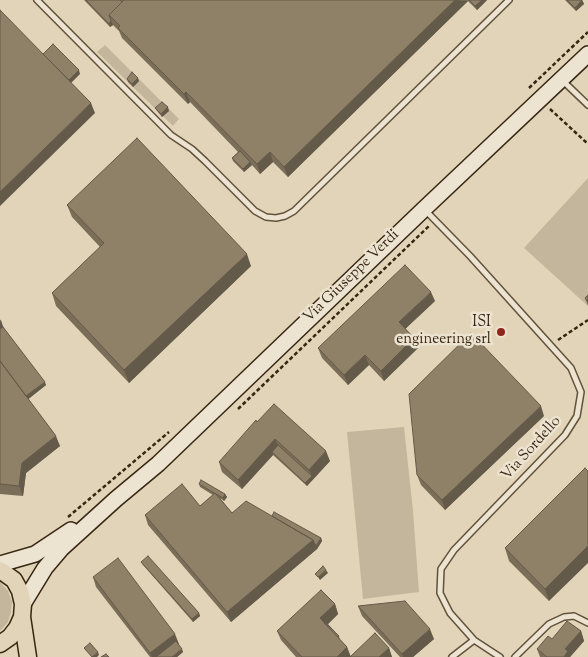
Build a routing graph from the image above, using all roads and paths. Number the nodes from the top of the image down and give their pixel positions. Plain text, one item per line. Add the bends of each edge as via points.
1 (37, 0) edge
2 (509, 0) edge
3 (588, 32) edge
4 (588, 54) edge
5 (561, 80) junction
6 (525, 92) dead end
7 (588, 105) edge
8 (550, 109) dead end
9 (588, 144) edge
10 (424, 209) junction
11 (588, 320) edge
12 (551, 345) junction
13 (171, 430) dead end
14 (116, 499) junction
15 (61, 523) dead end
16 (0, 564) edge
17 (0, 570) edge
18 (22, 611) junction
19 (588, 623) edge
20 (474, 640) junction
21 (0, 644) edge
22 (28, 657) edge
23 (452, 657) edge
24 (500, 657) edge
25 (515, 657) edge

1 - 2 lane via 170,136 206,161 255,211 276,218 294,211
3 - 6 path
4 - 5 main road, Via Giuseppe Verdi
5 - 7 lane
5 - 10 main road, Via Giuseppe Verdi
8 - 9 path
10 - 12 lane, Via Sordello
10 - 14 main road, Via Giuseppe Verdi via 158,464
11 - 12 path
12 - 20 lane, Via Sordello via 571,368 581,392 577,416 565,435 454,550 441,569 440,593 450,613
13 - 15 path
14 - 16 main road, Via Giuseppe Verdi via 35,554
14 - 18 main road, Via Giuseppe Verdi via 53,558
17 - 18 main road via 14,580 20,591
18 - 21 main road via 13,633
18 - 22 main road
19 - 25 lane via 574,616 564,617 549,624
20 - 23 lane
20 - 24 lane, Via Sordello

